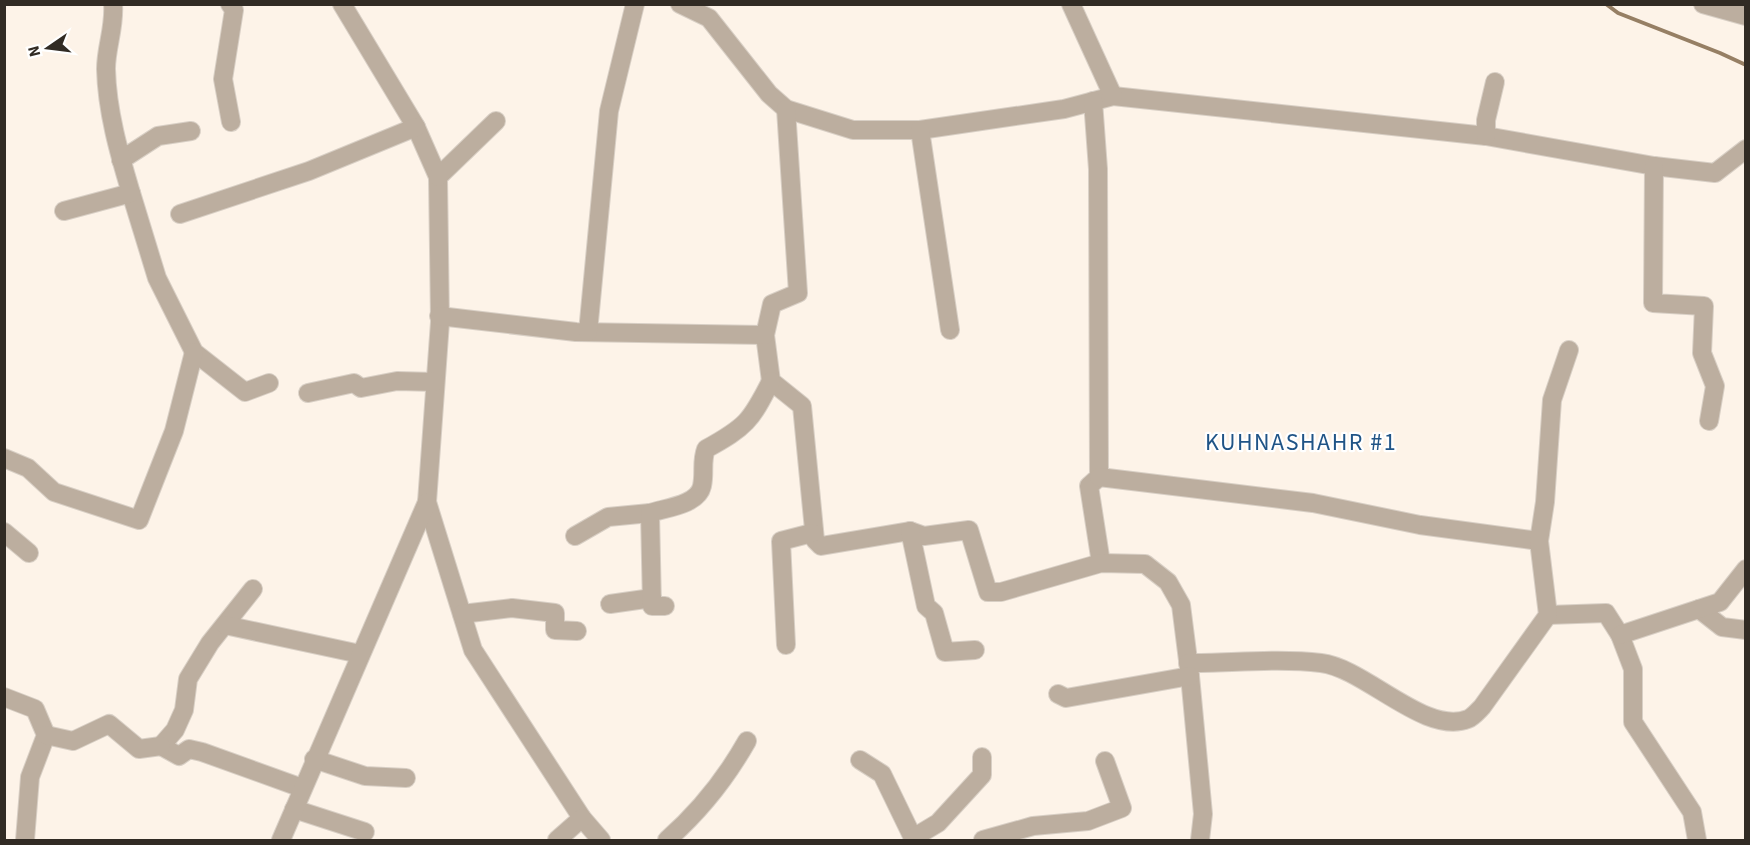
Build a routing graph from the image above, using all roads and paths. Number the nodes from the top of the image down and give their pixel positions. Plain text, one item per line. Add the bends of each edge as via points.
1 (113, 4) edge
2 (230, 4) edge
3 (342, 4) edge
4 (635, 4) edge
5 (680, 4) edge
6 (1071, 4) edge
7 (1703, 4) edge
8 (1737, 11) edge
9 (1496, 82) dead end
10 (1113, 96) junction
11 (1093, 101) junction
12 (786, 109) junction
13 (496, 121) dead end
14 (231, 122) dead end
15 (416, 127) junction
16 (920, 130) junction
17 (190, 132) dead end
18 (1486, 136) junction
19 (1746, 149) edge
20 (121, 160) junction
21 (1654, 166) junction
22 (438, 177) junction
23 (131, 193) junction
24 (64, 210) dead end
25 (180, 214) dead end
26 (440, 316) junction
27 (950, 330) dead end
28 (588, 332) junction
29 (765, 335) junction
30 (1569, 350) dead end
31 (194, 352) junction
32 (771, 381) junction
33 (435, 382) junction
34 (269, 383) dead end
35 (308, 393) dead end
36 (1709, 421) dead end
37 (4, 458) edge
38 (1099, 477) junction
39 (427, 502) junction
40 (650, 513) junction
41 (910, 531) junction
42 (4, 532) edge
43 (812, 533) junction
44 (575, 536) dead end
45 (1539, 541) junction
46 (29, 553) dead end
47 (1101, 563) junction
48 (1746, 569) edge
49 (253, 589) dead end
50 (610, 604) dead end
51 (1699, 609) junction
52 (462, 614) junction
53 (1548, 615) junction
54 (225, 625) junction
55 (1746, 630) edge
56 (577, 631) dead end
57 (1620, 635) junction
58 (786, 645) dead end
59 (975, 650) dead end
60 (360, 654) junction
61 (1189, 670) junction
62 (1058, 694) dead end
63 (4, 698) edge
64 (46, 735) junction
65 (747, 741) dead end
66 (161, 746) junction
67 (982, 757) dead end
68 (314, 759) junction
69 (860, 760) dead end
70 (1106, 761) dead end
71 (406, 778) dead end
72 (302, 788) junction
73 (294, 809) junction
74 (582, 818) junction
75 (365, 832) dead end
76 (914, 839) edge
77 (25, 840) edge
78 (281, 840) edge
79 (557, 840) edge
80 (601, 840) edge
81 (667, 840) edge
82 (983, 840) edge
83 (1200, 840) edge
84 (1697, 840) edge

1 - 20 street via 115,20 106,69 115,143
2 - 14 street via 234,10 223,79
3 - 15 street
4 - 28 street via 609,111
5 - 12 street via 709,18 769,94
6 - 10 street
7 - 8 street
9 - 18 street
10 - 11 street
10 - 18 street
11 - 16 street via 1064,109
11 - 38 street via 1098,169
12 - 16 street via 853,130
12 - 29 street via 798,293 772,304
13 - 22 street
15 - 22 street
15 - 25 street via 309,171
16 - 27 street
17 - 20 street via 158,136
18 - 21 street
19 - 21 street via 1715,173
20 - 23 street
21 - 36 street via 1653,303 1704,306 1702,353 1715,386
22 - 26 street
23 - 24 street
23 - 31 street via 157,278
26 - 28 street
26 - 33 street
28 - 29 street
29 - 32 street
30 - 45 street via 1552,400
31 - 34 street via 245,392
31 - 37 street via 174,431 139,520 54,492 28,468
32 - 40 street via 756,411 739,431 706,449 701,461 702,487 695,496 685,503
32 - 43 street via 802,406
33 - 35 street via 397,381 361,388 354,383
33 - 39 street
38 - 45 street via 1313,503 1420,525
38 - 47 street via 1089,486
39 - 52 street
39 - 60 street
40 - 44 street via 608,518
40 - 50 street via 658,602
41 - 43 street via 821,546
41 - 47 street via 924,536 969,530 988,592 1001,592
41 - 59 street via 926,606 934,613 945,652
42 - 46 street
43 - 58 street via 781,541
45 - 53 street
47 - 61 street via 1144,564 1168,582 1181,605
48 - 51 street via 1720,602
49 - 54 street
51 - 55 street via 1722,627
51 - 57 street
52 - 56 street via 512,608 555,613 555,630
52 - 74 street via 473,650
53 - 57 street via 1605,613
53 - 61 street via 1482,707 1468,719 1448,722 1424,714 1352,674 1323,663
54 - 60 street
54 - 66 street via 188,678 184,710 175,730
57 - 84 street via 1633,669 1633,722 1692,812
60 - 68 street
61 - 62 street via 1066,698
61 - 83 street via 1203,814
63 - 64 street via 34,709
64 - 66 street via 73,741 109,724 139,748
64 - 77 street via 30,777
65 - 81 street via 729,773 699,812
66 - 72 street via 179,756 189,749 202,752
67 - 76 street via 982,776 938,823
68 - 71 street via 365,776
68 - 72 street
69 - 76 street via 882,774
70 - 82 street via 1122,808 1088,821 1033,826
72 - 73 street
73 - 75 street
73 - 78 street
74 - 79 street
74 - 80 street

